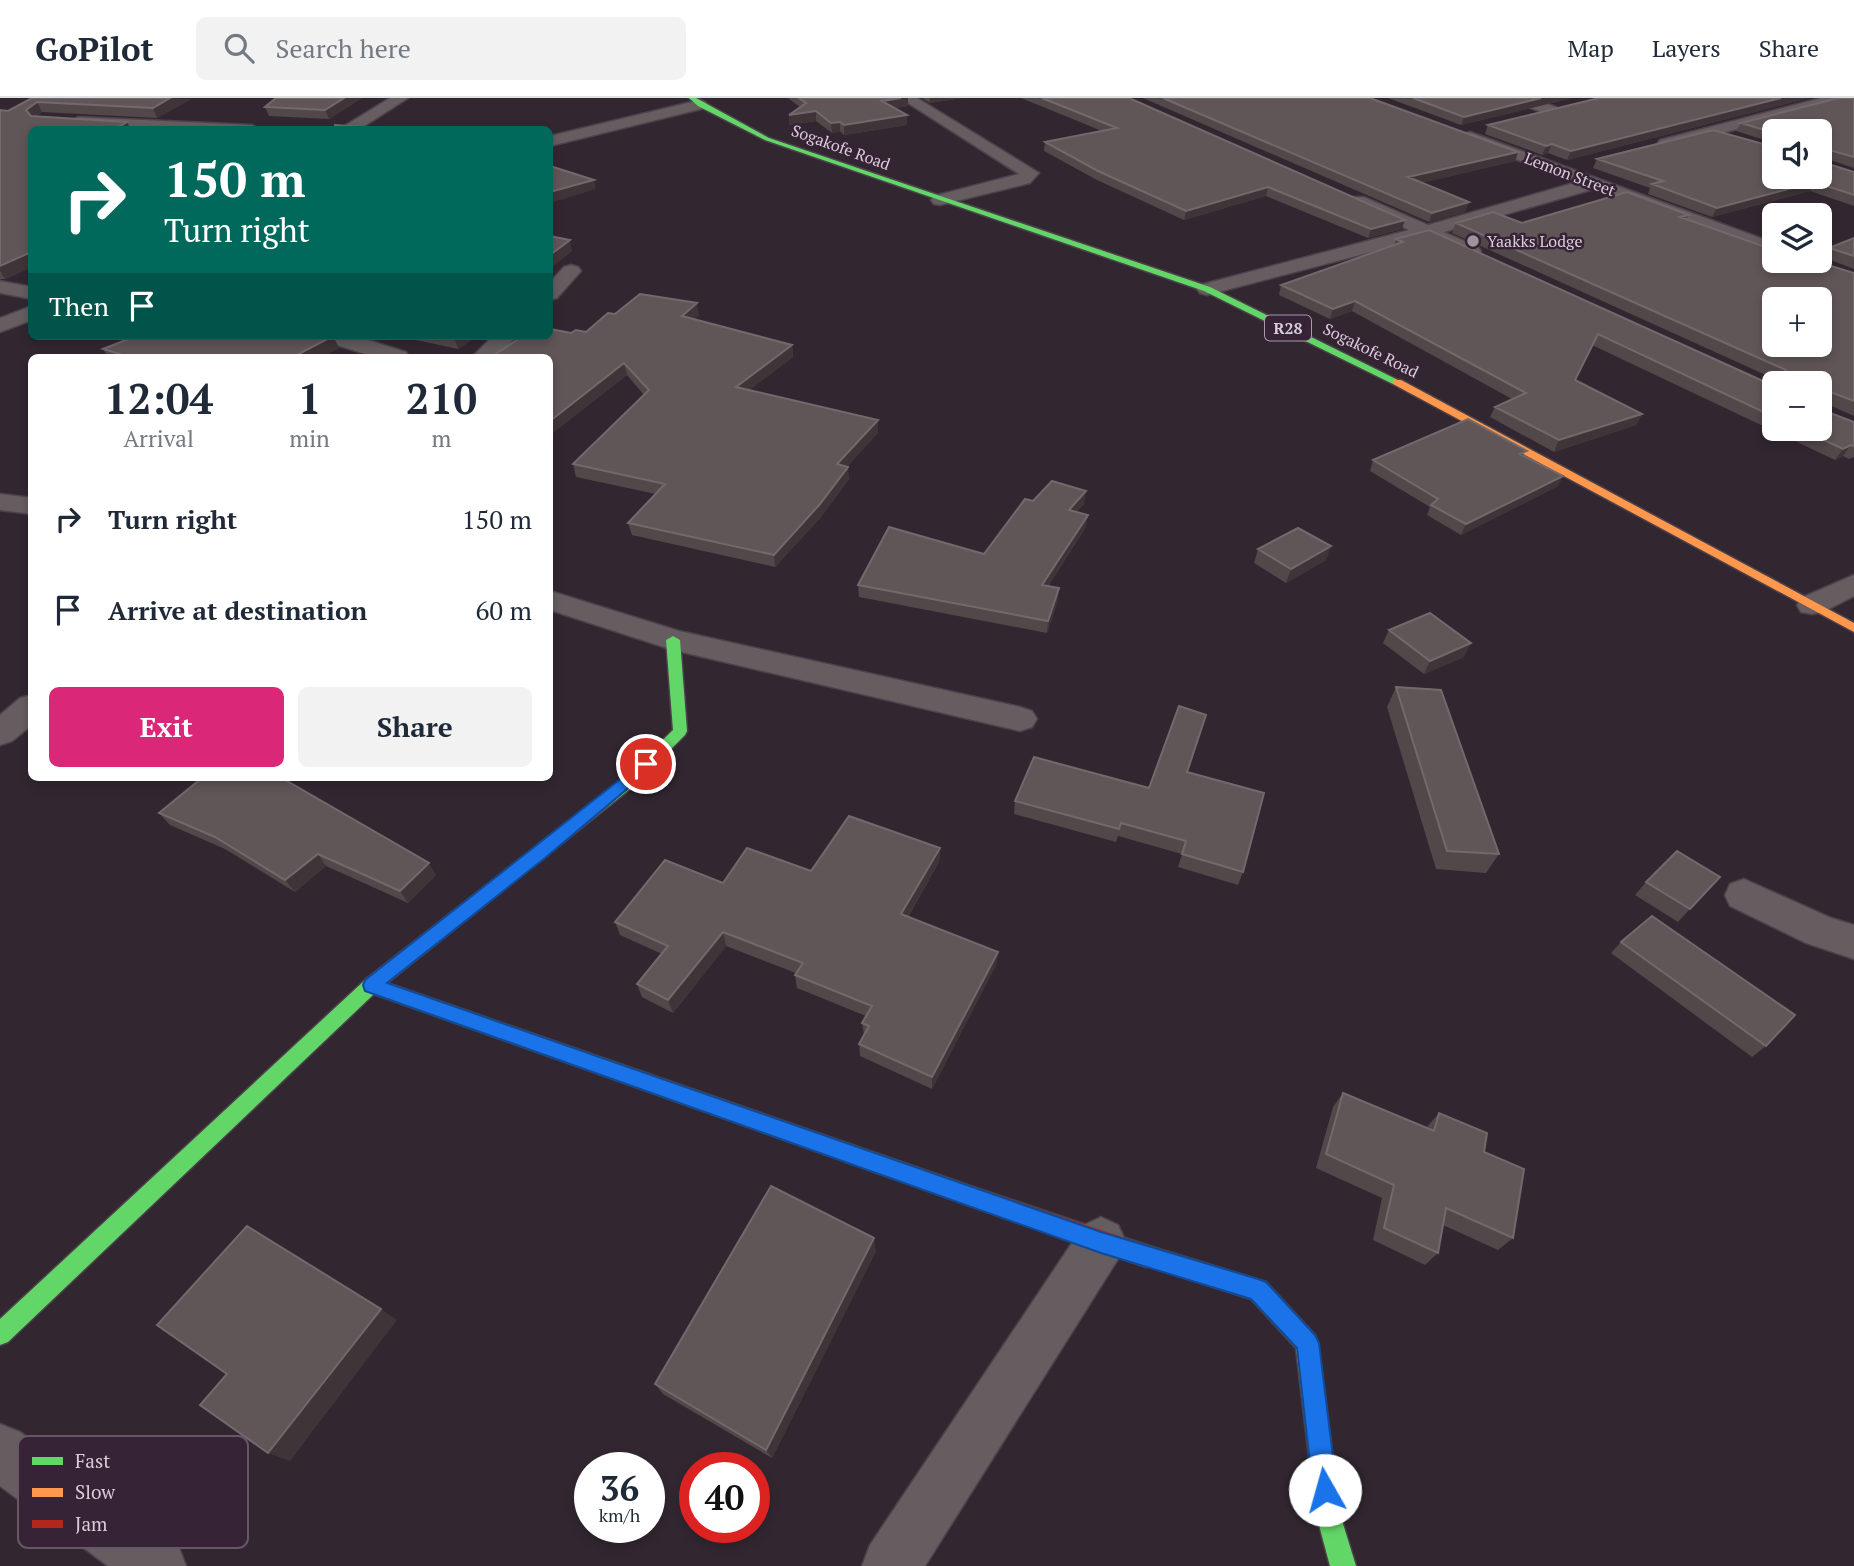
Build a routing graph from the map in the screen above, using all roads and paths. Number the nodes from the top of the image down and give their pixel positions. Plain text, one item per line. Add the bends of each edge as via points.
1 (401, 98) edge
2 (907, 98) edge
3 (1515, 98) edge
4 (1838, 98) edge
5 (1847, 98) edge
6 (1854, 100) edge
7 (696, 102) edge
8 (1525, 117) edge
9 (55, 121) edge
10 (164, 126) edge
11 (353, 126) edge
12 (1485, 126) edge
13 (1711, 131) junction
14 (1458, 133) joint
15 (1736, 139) edge
16 (553, 140) edge
17 (1648, 147) edge
18 (1585, 163) edge
19 (1560, 169) junction
20 (1594, 183) junction
21 (1340, 193) edge
22 (940, 200) junction
23 (1428, 231) junction
24 (1762, 245) edge
25 (1490, 260) edge
26 (571, 271) dead end
27 (0, 287) edge
28 (1207, 289) junction
29 (553, 291) edge
30 (28, 292) edge
31 (28, 314) edge
32 (0, 326) edge
33 (345, 340) edge
34 (502, 340) edge
35 (389, 354) edge
36 (486, 354) edge
37 (0, 502) edge
38 (28, 506) edge
39 (1854, 584) edge
40 (553, 601) edge
41 (1812, 605) junction
42 (1854, 628) edge
43 (673, 640) junction
44 (28, 709) edge
45 (1020, 719) dead end
46 (0, 733) edge
47 (1744, 895) dead end
48 (1854, 942) edge
49 (372, 985) junction
50 (1101, 1242) junction
51 (0, 1334) edge
52 (0, 1452) edge
53 (18, 1465) edge
54 (133, 1548) edge
55 (158, 1566) edge
56 (891, 1566) edge
57 (1343, 1566) edge

1 - 11 street
2 - 22 street via 1030,173 1024,179
3 - 8 street via 1558,109
4 - 13 street
5 - 6 street
7 - 16 street
7 - 22 main road, Sogakofe Road / R28 via 767,139
9 - 10 street
12 - 14 street
13 - 15 street
13 - 17 street
14 - 19 street, Lemon Street
18 - 19 street
19 - 20 street, Lemon Street
20 - 23 street
20 - 24 street, Lemon Street
21 - 23 street
22 - 28 main road, Sogakofe Road / R28
23 - 25 street
23 - 28 street
26 - 29 street
27 - 30 street
28 - 41 main road, Sogakofe Road / R28 via 1428,397
31 - 32 street
33 - 35 street
34 - 36 street
37 - 38 street
39 - 41 street
40 - 43 street
41 - 42 main road, Sogakofe Road / R28
43 - 45 street
43 - 49 main road via 680,731 629,781
44 - 46 street
47 - 48 street
49 - 50 main road
49 - 51 main road
50 - 56 street
50 - 57 main road via 1258,1290 1307,1343 1328,1514
52 - 53 street
54 - 55 street

